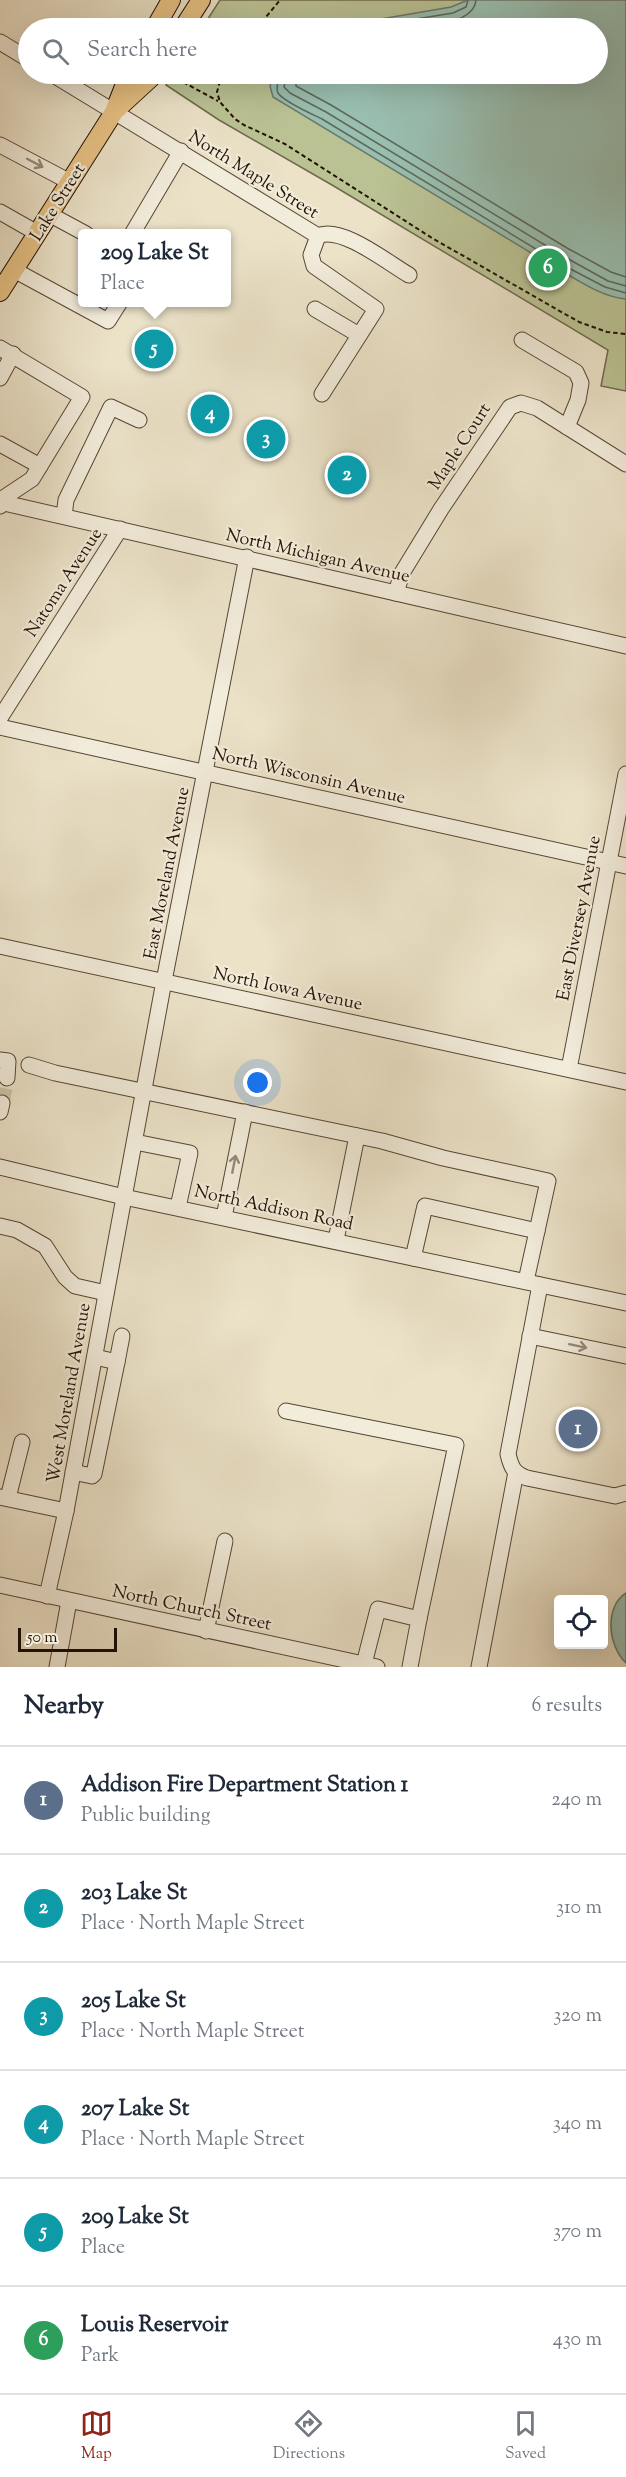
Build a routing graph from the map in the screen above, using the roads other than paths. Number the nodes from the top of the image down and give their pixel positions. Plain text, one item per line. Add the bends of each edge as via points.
1 (171, 0) edge
2 (201, 0) edge
3 (161, 18) edge
4 (189, 18) edge
5 (0, 42) edge
6 (18, 53) edge
7 (69, 84) edge
8 (125, 84) edge
9 (144, 84) edge
10 (114, 111) junction
11 (0, 145) edge
12 (181, 151) junction
13 (70, 182) junction
14 (0, 212) edge
15 (49, 214) junction
16 (135, 229) edge
17 (78, 230) edge
18 (37, 233) junction
19 (318, 236) junction
20 (410, 275) dead end
21 (6, 278) edge
22 (117, 307) edge
23 (315, 309) dead end
24 (359, 335) junction
25 (522, 340) dead end
26 (7, 351) edge
27 (0, 378) edge
28 (322, 394) dead end
29 (139, 420) dead end
30 (567, 427) junction
31 (0, 444) edge
32 (626, 464) edge
33 (40, 466) junction
34 (3, 498) edge
35 (64, 516) junction
36 (120, 529) junction
37 (247, 557) junction
38 (396, 593) junction
39 (626, 646) edge
40 (0, 718) edge
41 (0, 727) edge
42 (206, 771) junction
43 (626, 774) edge
44 (609, 863) junction
45 (626, 866) edge
46 (0, 946) edge
47 (164, 981) junction
48 (4, 1060) edge
49 (30, 1065) dead end
50 (569, 1069) junction
51 (7, 1078) tunnel mouth
52 (626, 1082) edge
53 (145, 1090) junction
54 (245, 1112) junction
55 (357, 1136) junction
56 (135, 1142) junction
57 (0, 1167) edge
58 (124, 1197) junction
59 (178, 1207) junction
60 (224, 1216) junction
61 (0, 1226) edge
62 (537, 1231) junction
63 (336, 1240) junction
64 (413, 1258) junction
65 (533, 1283) junction
66 (106, 1293) junction
67 (626, 1303) edge
68 (530, 1335) junction
69 (122, 1336) dead end
70 (626, 1356) edge
71 (94, 1357) junction
72 (117, 1362) junction
73 (286, 1411) dead end
74 (22, 1442) dead end
75 (73, 1472) junction
76 (516, 1472) junction
77 (626, 1493) edge
78 (4, 1498) edge
79 (66, 1511) junction
80 (225, 1541) dead end
81 (0, 1585) edge
82 (47, 1596) junction
83 (69, 1601) junction
84 (419, 1619) junction
85 (206, 1631) junction
86 (370, 1665) edge
87 (57, 1667) edge
88 (410, 1667) edge
89 (479, 1667) edge

1 - 3 main road
2 - 4 main road
5 - 6 street
7 - 10 street, North Maple Street
8 - 10 main road, Lake Street
9 - 10 main road, Lake Street
10 - 12 street, North Maple Street
10 - 13 main road, Lake Street
11 -> 13 street
12 - 16 street
12 - 19 street, North Maple Street
13 - 15 main road, Lake Street
14 - 18 street
15 - 17 street
15 - 18 main road, Lake Street
18 - 21 main road, Lake Street
19 - 20 street via 329,232 348,239
19 - 24 street, North Maple Street via 311,255 314,266 376,309
21 - 22 street via 108,321
23 - 24 street
24 - 28 street, North Maple Street
25 - 30 street via 576,372 581,383
26 - 27 street
26 - 33 street via 82,397
29 - 35 street via 111,407 66,500
30 - 32 street, Maple Court
30 - 38 street, Maple Court via 525,404 506,410 402,573
31 - 33 street
33 - 34 street via 32,479
34 - 35 street, North Michigan Avenue
35 - 36 street, North Michigan Avenue
36 - 37 street, North Michigan Avenue
36 - 40 street, Natoma Avenue
37 - 38 street, North Michigan Avenue
37 - 42 street, East Moreland Avenue
38 - 39 street, North Michigan Avenue
41 - 42 street, North Wisconsin Avenue
42 - 44 street, North Wisconsin Avenue
42 - 47 street, East Moreland Avenue
43 - 44 street, East Diversey Avenue
44 - 45 street, North Wisconsin Avenue
44 - 50 street, East Diversey Avenue
46 - 47 street, North Iowa Avenue
47 - 50 street, North Iowa Avenue
47 - 53 street, East Moreland Avenue
48 - 51 street
49 - 53 street
50 - 52 street, North Iowa Avenue
53 - 54 street
53 - 56 street, East Moreland Avenue
54 - 55 street
60 -> 54 street
55 - 62 street via 548,1181
55 - 63 street
56 - 58 street, East Moreland Avenue
56 - 59 street via 190,1153
57 - 58 street, North Addison Road
58 - 59 street, North Addison Road
58 - 66 street, West Moreland Avenue
59 - 60 street, North Addison Road
60 - 63 street, North Addison Road
61 - 66 street via 17,1230 45,1246 75,1286
62 - 64 street via 425,1206
62 - 65 street
63 - 64 street, North Addison Road
64 - 65 street, North Addison Road
65 - 67 street, North Addison Road
65 - 68 street
66 - 71 street, West Moreland Avenue
68 -> 70 street
68 - 76 street via 508,1454
69 - 72 street
71 - 72 street
71 - 75 street, West Moreland Avenue
72 - 75 street via 94,1474
73 - 84 street via 456,1445
74 - 78 street
75 - 79 street, West Moreland Avenue
76 - 77 street via 527,1478 615,1496
76 - 89 street
78 - 79 street
79 - 82 street, West Moreland Avenue
80 - 85 street
81 - 82 street, North Church Street
82 - 83 street, North Church Street
83 - 85 street, North Church Street
83 - 87 street
84 - 86 street via 378,1609
84 - 88 street
85 - 86 street, North Church Street

